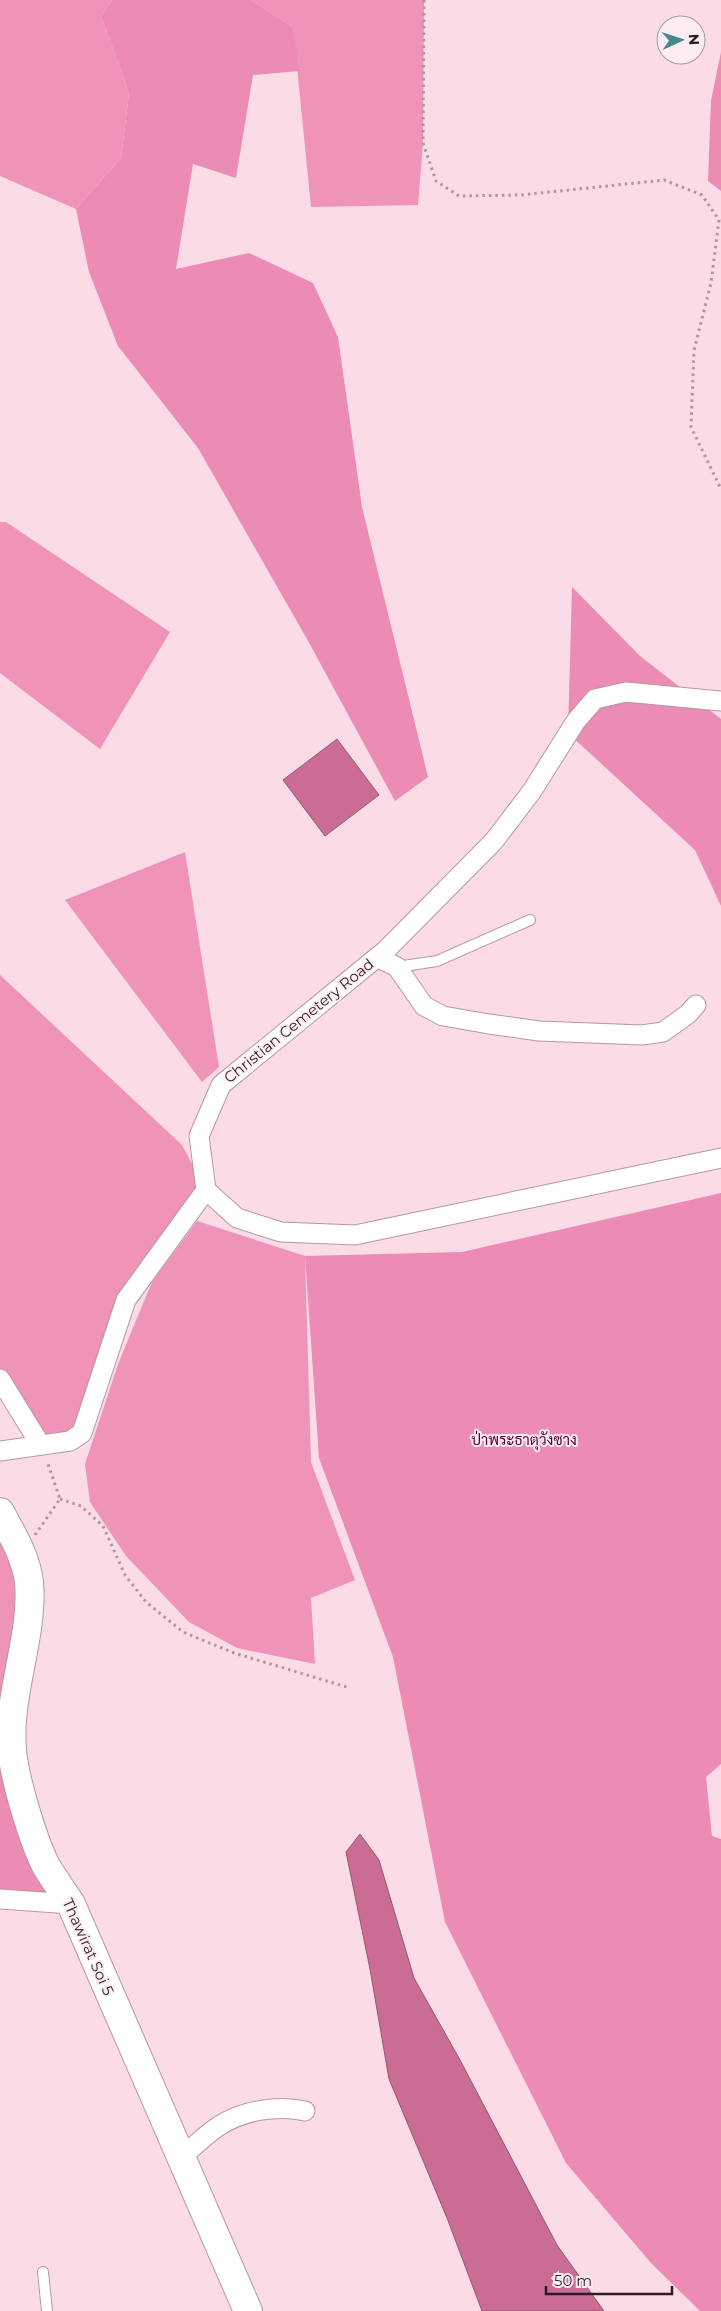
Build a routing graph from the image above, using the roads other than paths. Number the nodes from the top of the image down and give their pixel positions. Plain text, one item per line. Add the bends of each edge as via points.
1 (721, 701) edge
2 (530, 920) dead end
3 (377, 957) junction
4 (397, 967) junction
5 (696, 1005) dead end
6 (721, 1158) edge
7 (206, 1190) junction
8 (0, 1379) edge
9 (40, 1444) junction
10 (0, 1451) edge
11 (0, 1512) edge
12 (0, 1898) edge
13 (71, 1904) junction
14 (305, 2111) dead end
15 (181, 2158) junction
16 (44, 2272) dead end
17 (47, 2311) edge
18 (248, 2311) edge

1 - 3 street, Christian Cemetery Road via 626,692 595,699 576,721 532,791 494,841
2 - 4 lane via 437,961
3 - 4 street
3 - 7 street, Christian Cemetery Road via 220,1085 200,1136
4 - 5 street via 424,1006 443,1016 539,1031 642,1035 663,1032
6 - 7 street via 354,1235 280,1232 237,1218
7 - 9 street via 126,1300 82,1433 70,1442
8 - 9 street
9 - 10 street
11 - 13 street, Thawirat Soi 5 via 22,1554 28,1582 12,1749 19,1784 46,1865
12 - 13 street
13 - 15 street, Thawirat Soi 5
14 - 15 street via 273,2109 234,2118
15 - 18 street, Thawirat Soi 5
16 - 17 lane

